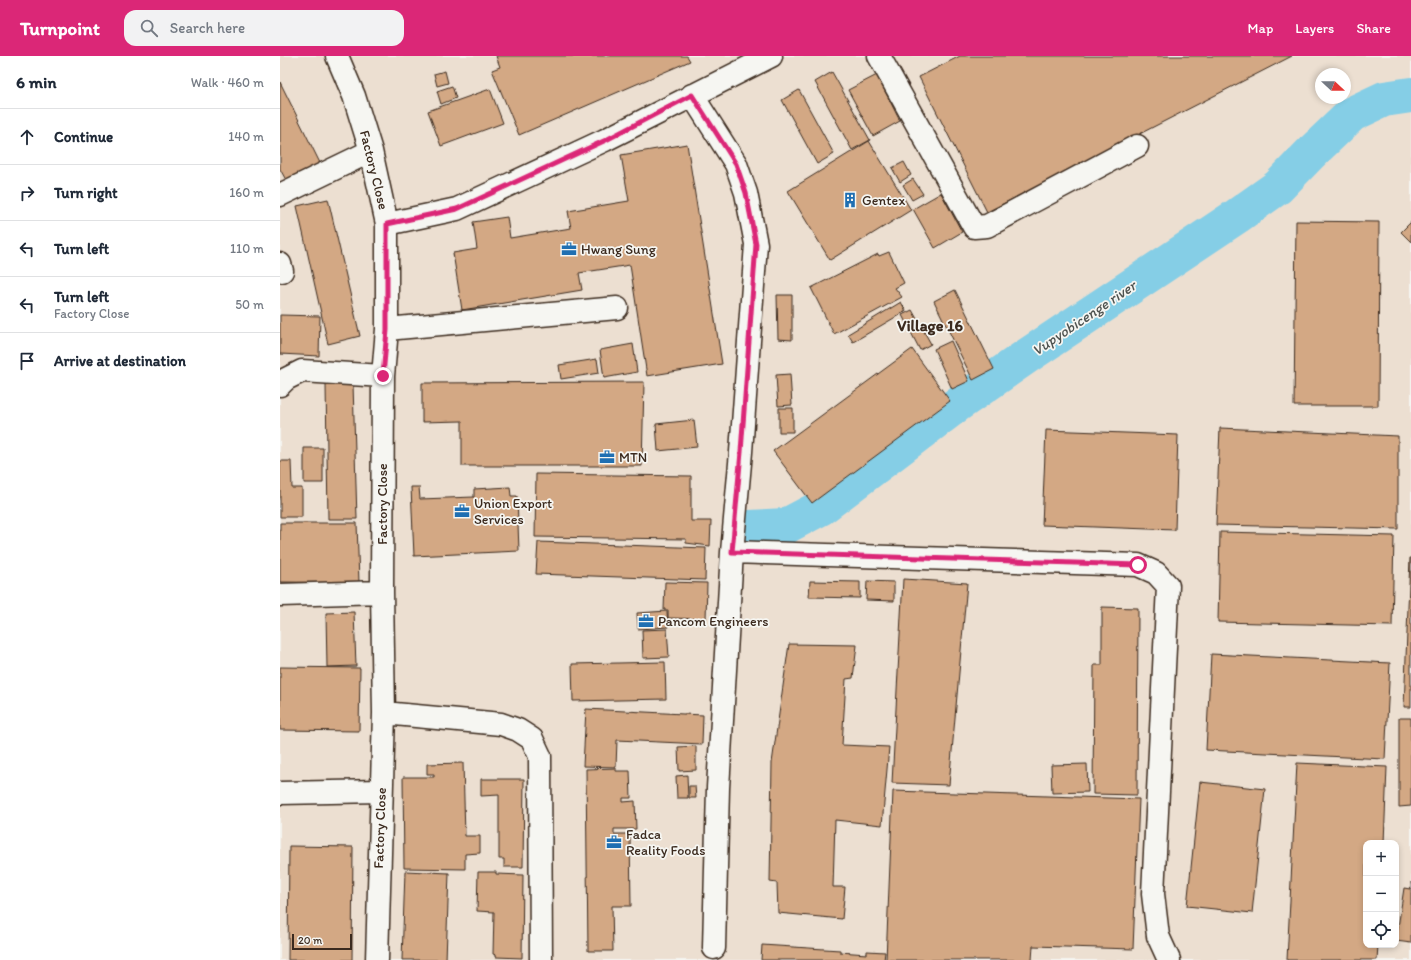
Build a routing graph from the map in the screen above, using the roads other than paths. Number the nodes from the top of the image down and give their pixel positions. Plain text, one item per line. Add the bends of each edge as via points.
1 (337, 56) edge
2 (771, 56) edge
3 (879, 56) edge
4 (692, 95) junction
5 (1137, 146) dead end
6 (371, 152) junction
7 (280, 195) edge
8 (387, 224) junction
9 (617, 308) dead end
10 (387, 330) junction
11 (383, 376) junction
12 (280, 385) edge
13 (732, 552) junction
14 (382, 592) junction
15 (280, 595) edge
16 (384, 713) junction
17 (381, 790) junction
18 (280, 793) edge
19 (714, 948) dead end
20 (376, 960) edge
21 (541, 960) edge
22 (1169, 960) edge

1 - 6 lane, Factory Close via 354,96
2 - 4 lane
3 - 5 lane via 974,227 987,226
4 - 8 lane via 606,140 457,209
4 - 13 lane via 736,164 746,193 756,244
6 - 7 lane
6 - 8 lane, Factory Close
8 - 10 lane, Factory Close
9 - 10 lane
10 - 11 lane, Factory Close
11 - 12 lane via 302,372 286,379
11 - 14 lane, Factory Close
13 - 19 lane via 718,788
13 - 22 lane via 1138,565 1156,573 1168,586 1153,894 1158,936
14 - 15 lane
14 - 16 lane, Factory Close
16 - 17 lane, Factory Close
16 - 21 lane via 501,724 518,730 532,739 540,756
17 - 18 lane
17 - 20 lane, Factory Close

